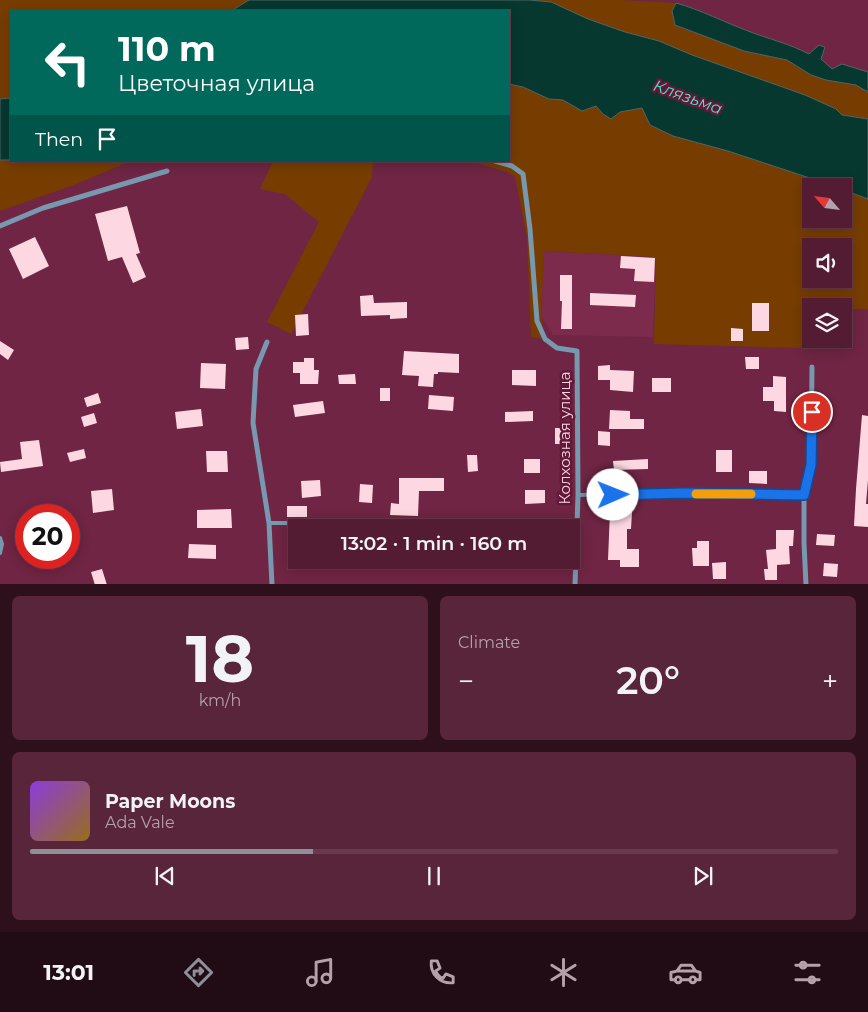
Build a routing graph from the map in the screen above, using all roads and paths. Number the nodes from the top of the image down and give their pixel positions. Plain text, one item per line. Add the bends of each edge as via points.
1 (498, 162) edge
2 (167, 171) dead end
3 (0, 226) edge
4 (266, 342) dead end
5 (812, 367) dead end
6 (578, 495) junction
7 (804, 495) junction
8 (576, 519) edge
9 (269, 523) junction
10 (288, 523) edge
11 (0, 538) edge
12 (0, 553) edge
13 (574, 569) edge
14 (272, 584) edge
15 (574, 584) edge
16 (806, 584) edge

1 - 6 street, Колхозная улица via 523,174 536,321 544,339 557,348 577,351
2 - 3 street via 43,208
4 - 9 street via 256,369 252,423
5 - 7 street via 811,465
6 - 7 lane
6 - 8 street, Колхозная улица
7 - 16 street
9 - 10 lane
9 - 14 street
11 - 12 lane
13 - 15 street, Колхозная улица

